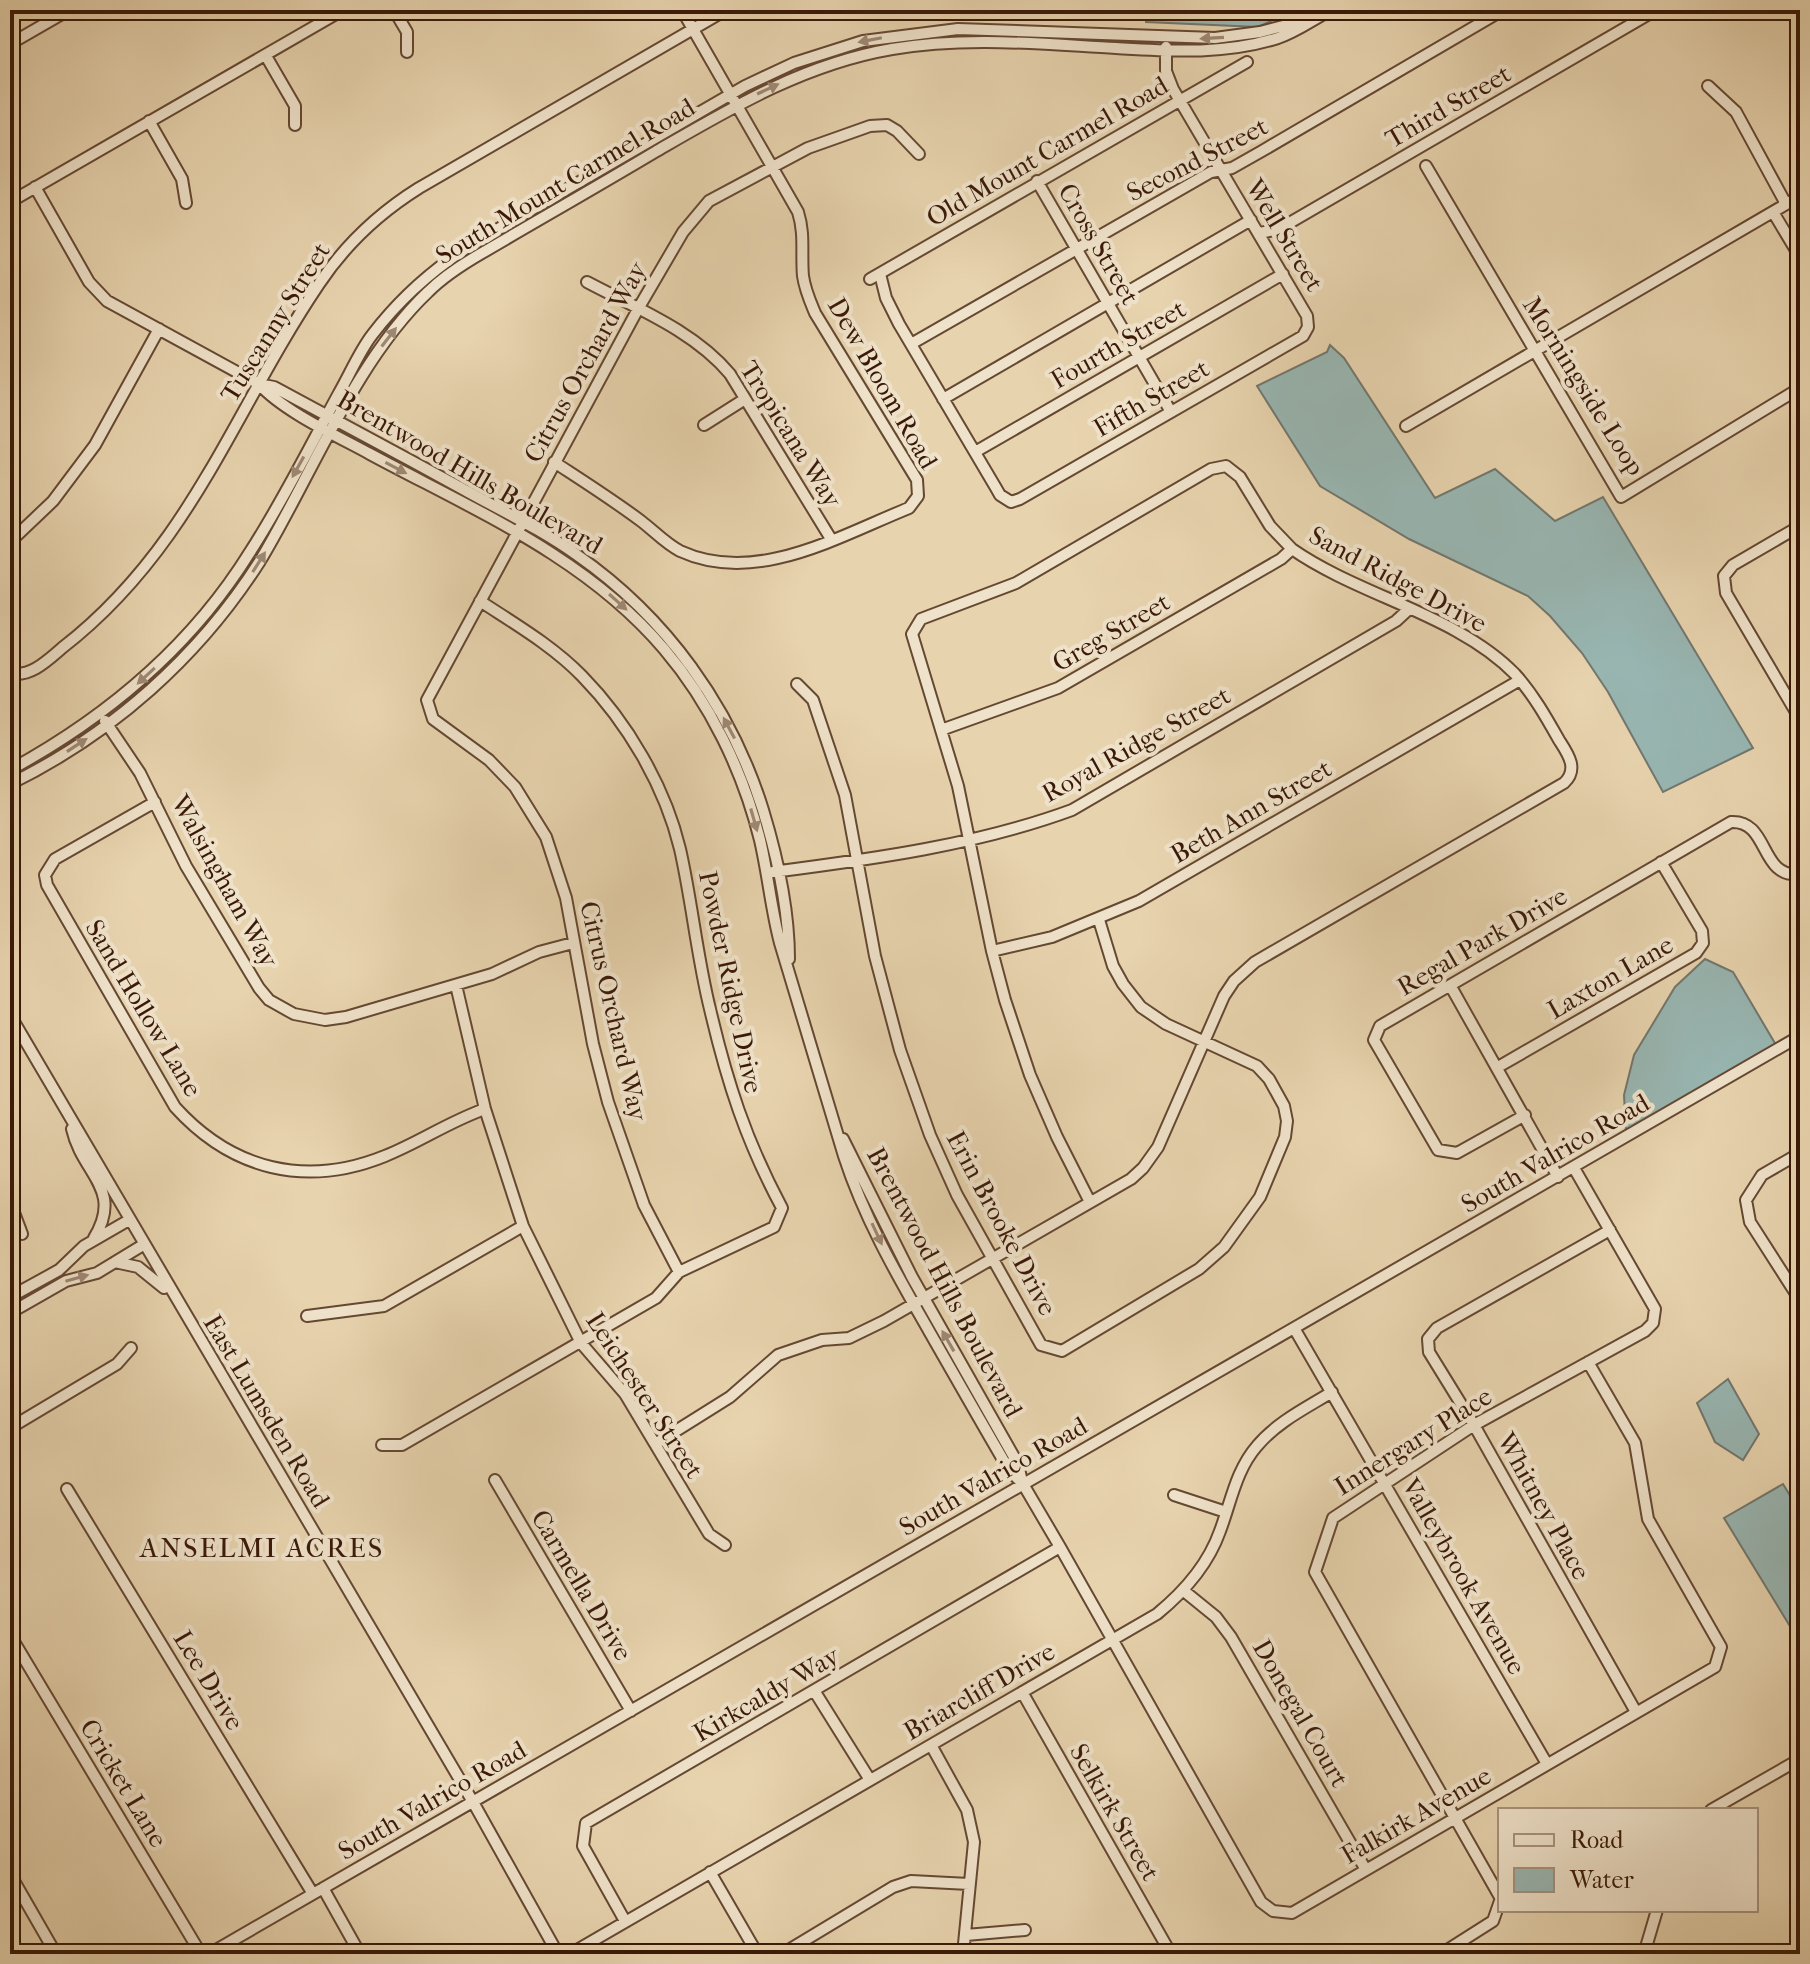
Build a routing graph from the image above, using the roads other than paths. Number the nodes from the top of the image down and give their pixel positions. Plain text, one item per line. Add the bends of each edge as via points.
1 (69, 10) edge
2 (343, 10) edge
3 (394, 10) edge
4 (682, 10) edge
5 (726, 10) edge
6 (1331, 10) edge
7 (1503, 10) edge
8 (1656, 10) edge
9 (1316, 18) junction
10 (693, 28) junction
11 (1167, 37) junction
12 (10, 44) edge
13 (1166, 51) junction
14 (407, 52) dead end
15 (266, 56) junction
16 (1247, 62) dead end
17 (1708, 86) dead end
18 (730, 94) junction
19 (1179, 100) junction
20 (737, 105) junction
21 (149, 121) junction
22 (295, 125) dead end
23 (919, 154) dead end
24 (1426, 166) dead end
25 (772, 167) junction
26 (1220, 170) junction
27 (1037, 181) junction
28 (35, 187) junction
29 (1800, 196) edge
30 (10, 202) edge
31 (186, 203) dead end
32 (1786, 204) junction
33 (1773, 212) junction
34 (1251, 220) junction
35 (1260, 233) junction
36 (1076, 249) junction
37 (1800, 257) edge
38 (1283, 274) junction
39 (587, 282) dead end
40 (1108, 303) junction
41 (638, 309) junction
42 (1308, 327) joint
43 (159, 329) junction
44 (911, 344) junction
45 (1535, 351) junction
46 (1140, 358) junction
47 (259, 384) junction
48 (1800, 388) edge
49 (745, 399) junction
50 (943, 399) junction
51 (1171, 412) junction
52 (324, 421) junction
53 (704, 425) dead end
54 (1406, 426) dead end
55 (334, 427) junction
56 (975, 452) junction
57 (554, 462) junction
58 (431, 472) junction
59 (425, 483) junction
60 (519, 526) junction
61 (1800, 526) edge
62 (831, 539) junction
63 (10, 542) edge
64 (1292, 549) junction
65 (480, 601) junction
66 (1409, 609) junction
67 (10, 673) edge
68 (1520, 680) junction
69 (797, 684) dead end
70 (99, 714) junction
71 (1800, 719) edge
72 (107, 724) junction
73 (941, 730) junction
74 (10, 770) edge
75 (10, 784) edge
76 (155, 802) junction
77 (970, 839) junction
78 (859, 860) junction
79 (1661, 862) junction
80 (779, 871) junction
81 (767, 873) junction
82 (1800, 874) edge
83 (1099, 920) junction
84 (573, 943) junction
85 (992, 951) junction
86 (789, 965) junction
87 (456, 985) junction
88 (1450, 985) junction
89 (10, 1015) edge
90 (1800, 1036) edge
91 (1204, 1041) junction
92 (1498, 1067) junction
93 (485, 1109) junction
94 (1525, 1115) junction
95 (70, 1119) junction
96 (840, 1135) junction
97 (1800, 1153) edge
98 (1574, 1168) junction
99 (1558, 1177) junction
100 (10, 1202) edge
101 (1090, 1202) junction
102 (129, 1220) junction
103 (523, 1226) junction
104 (1610, 1230) junction
105 (22, 1234) dead end
106 (92, 1241) junction
107 (143, 1245) junction
108 (993, 1259) junction
109 (115, 1262) junction
110 (679, 1272) junction
111 (10, 1297) edge
112 (175, 1298) junction
113 (923, 1298) junction
114 (1800, 1300) edge
115 (913, 1304) junction
116 (10, 1313) edge
117 (307, 1316) dead end
118 (1294, 1328) junction
119 (581, 1343) junction
120 (131, 1348) dead end
121 (1588, 1362) junction
122 (1332, 1392) junction
123 (1474, 1425) junction
124 (10, 1428) edge
125 (655, 1444) junction
126 (382, 1445) dead end
127 (495, 1480) dead end
128 (1385, 1482) junction
129 (1023, 1484) junction
130 (67, 1489) dead end
131 (1174, 1495) dead end
132 (1226, 1512) junction
133 (725, 1545) dead end
134 (1060, 1547) junction
135 (1184, 1591) junction
136 (10, 1635) edge
137 (1112, 1639) junction
138 (815, 1692) junction
139 (1022, 1692) junction
140 (631, 1711) junction
141 (1636, 1712) junction
142 (931, 1745) junction
143 (1800, 1759) edge
144 (1547, 1764) junction
145 (870, 1780) junction
146 (473, 1802) junction
147 (1714, 1808) edge
148 (1455, 1817) junction
149 (1366, 1870) junction
150 (710, 1872) junction
151 (10, 1874) edge
152 (969, 1884) junction
153 (318, 1891) junction
154 (1498, 1895) edge
155 (1498, 1905) edge
156 (1656, 1912) edge
157 (625, 1921) junction
158 (1025, 1930) dead end
159 (966, 1935) junction
160 (56, 1954) edge
161 (201, 1954) edge
162 (209, 1954) edge
163 (360, 1954) edge
164 (558, 1954) edge
165 (570, 1954) edge
166 (761, 1954) edge
167 (782, 1954) edge
168 (963, 1954) edge
169 (1171, 1954) edge
170 (1441, 1954) edge
171 (1644, 1954) edge

1 - 12 street
2 - 15 street
3 - 14 street via 407,32
4 - 10 street, Dew Bloom Road
5 - 10 street, Tuscanny Street
6 - 9 street, South Mount Carmel Road
7 - 26 street, Second Street via 1272,146
8 - 35 street, Third Street via 1279,229
9 -> 11 street, South Mount Carmel Road via 1244,35
9 - 13 street, South Mount Carmel Road via 1305,28 1248,46
10 - 18 street, Dew Bloom Road
10 - 47 street, Tuscanny Street via 419,188 373,222 319,283
11 - 13 street, Well Street
11 -> 18 street, South Mount Carmel Road via 927,31 829,50
13 - 19 street, Well Street via 1168,77
20 -> 13 street, South Mount Carmel Road via 817,68 917,45 978,41
15 - 21 street
15 - 22 street via 295,106
16 - 19 street, Old Mount Carmel Road
17 - 32 street via 1736,112
18 - 20 street, Dew Bloom Road
18 - 52 street, South Mount Carmel Road via 446,260 370,338
19 - 26 street, Well Street
19 - 27 street, Old Mount Carmel Road
20 - 25 street, Dew Bloom Road
55 -> 20 street, South Mount Carmel Road via 387,338 440,282
21 - 28 street
21 - 31 street via 182,179
23 - 25 street, Citrus Orchard Way via 887,125 870,126
24 - 45 street, Morningside Loop
25 - 41 street, Citrus Orchard Way via 709,201 683,232
25 - 62 street, Dew Bloom Road via 803,228 803,274 815,313 919,485 909,508
26 - 34 street, Well Street
26 - 36 street, Second Street
27 - 36 street, Cross Street
27 - 44 street, Old Mount Carmel Road via 875,276
28 - 30 street
28 - 43 street, Brentwood Hills Boulevard via 96,291
29 - 32 street
32 - 33 street
33 - 37 street
33 - 45 street
34 - 35 street, Well Street
34 - 40 street
35 - 38 street, Well Street
36 - 40 street, Cross Street
36 - 44 street, Second Street
38 - 42 street, Well Street
38 - 46 street, Fourth Street
39 - 41 street, Tropicana Way
40 - 46 street, Cross Street
40 - 50 street
41 - 49 street, Tropicana Way via 714,355
41 - 57 street, Citrus Orchard Way
42 - 51 street, Fifth Street via 1303,336
43 - 47 street, Brentwood Hills Boulevard
43 - 63 street via 95,445 53,501
44 - 50 street
45 - 48 street, Morningside Loop via 1621,497
45 - 54 street
46 - 51 street, Cross Street
46 - 56 street, Fourth Street
47 - 52 street, Brentwood Hills Boulevard via 274,387
47 - 67 street, Tuscanny Street via 187,511 128,588 82,633 33,670
49 - 53 street
49 - 62 street, Tropicana Way
50 - 56 street
51 - 56 street, Fifth Street via 1011,502 1000,495
52 - 55 street, Brentwood Hills Boulevard
52 -> 70 street, South Mount Carmel Road via 218,599 166,658
55 - 58 street, Brentwood Hills Boulevard
55 -> 59 street, Brentwood Hills Boulevard
72 -> 55 street, South Mount Carmel Road via 170,672 243,587
57 - 60 street, Citrus Orchard Way
57 - 62 street, Dew Bloom Road via 678,550 709,561 768,561
58 - 59 street
58 - 60 street, Brentwood Hills Boulevard
59 - 60 street, Brentwood Hills Boulevard
60 - 65 street, Citrus Orchard Way
80 -> 60 street, Brentwood Hills Boulevard via 747,765 688,661 601,573 564,546
60 -> 81 street, Brentwood Hills Boulevard via 611,596 680,669 740,777
61 - 71 street via 1733,565 1724,576 1726,593
64 - 66 street, Sand Ridge Drive
64 - 73 street, Greg Street via 1058,688
64 - 73 street, Sand Ridge Drive via 1270,526 1237,473 1218,467 1016,583 921,619 911,638
65 - 84 street, Citrus Orchard Way via 427,700 433,719 489,760 530,808 557,866
65 - 110 street, Powder Ridge Drive via 582,676 628,734 658,786 679,846 709,1007 734,1104 782,1208 774,1227
66 - 68 street, Sand Ridge Drive via 1481,646
66 - 77 street, Royal Ridge Street via 1072,810
68 - 83 street, Beth Ann Street
68 - 91 street, Sand Ridge Drive via 1570,758 1567,780 1255,962 1230,986
69 - 78 street, Erin Brooke Drive via 813,700 845,795
70 - 72 street, Walsingham Way
70 - 74 street, South Mount Carmel Road
75 -> 72 street, South Mount Carmel Road
72 - 76 street, Walsingham Way
73 - 77 street, Sand Ridge Drive
76 - 87 street, Walsingham Way via 250,975 281,1008 310,1019 336,1019
76 - 93 street, Sand Hollow Lane via 55,859 45,875 175,1107 197,1132 238,1156 285,1171 323,1172 385,1156
77 - 78 street, Royal Ridge Street
77 - 85 street, Sand Ridge Drive
78 - 80 street, Royal Ridge Street
78 - 108 street, Erin Brooke Drive via 875,956 900,1050 957,1195
79 - 82 street, Regal Park Drive via 1731,822 1743,821 1775,867
79 - 88 street, Regal Park Drive
79 - 92 street, Laxton Lane via 1702,931 1703,943 1696,953
80 - 81 street, Royal Ridge Street
80 - 86 street, Brentwood Hills Boulevard
81 - 86 street, Brentwood Hills Boulevard
83 - 85 street, Beth Ann Street
83 - 91 street, Erin Brooke Drive via 1113,966 1141,1007
84 - 87 street, Walsingham Way
84 - 110 street, Citrus Orchard Way via 612,1114 644,1205
85 - 101 street, Sand Ridge Drive via 1030,1075
86 - 96 street, Brentwood Hills Boulevard
87 - 93 street, Leichester Street
88 - 92 street
88 - 94 street, Regal Park Drive via 1380,1026 1374,1040 1438,1150 1457,1153
89 - 95 street, East Lumsden Road
90 - 98 street, South Valrico Road
91 - 101 street, Sand Ridge Drive via 1158,1147 1131,1179
91 - 108 street, Erin Brooke Drive via 1257,1066 1284,1106 1287,1121 1260,1197 1224,1247 1199,1269 1062,1351 1041,1345
92 - 94 street
93 - 103 street, Leichester Street
94 - 99 street
95 - 102 street, East Lumsden Road
95 - 106 street via 75,1143 106,1200 105,1218
96 - 113 street, Brentwood Hills Boulevard
96 -> 115 street, Brentwood Hills Boulevard via 866,1211
97 - 114 street via 1762,1175 1746,1200 1750,1222
98 - 99 street, South Valrico Road
98 - 104 street, Innergary Place
99 - 118 street, South Valrico Road
100 - 105 street
101 - 108 street, Sand Ridge Drive
102 - 106 street
102 - 107 street, East Lumsden Road
103 - 117 street via 384,1306
103 - 119 street, Leichester Street
104 - 121 street, Innergary Place via 1655,1309 1653,1323
104 - 123 street, Whitney Place via 1437,1328 1428,1339 1429,1352
106 - 111 street via 59,1270
107 - 109 street
107 - 112 street, East Lumsden Road
108 - 113 street, Sand Ridge Drive
109 - 112 street via 138,1267
116 -> 109 street via 66,1281
110 - 119 street, Powder Ridge Drive via 656,1298
112 - 146 street, East Lumsden Road
113 - 115 street, Sand Ridge Drive
129 -> 113 street, Brentwood Hills Boulevard via 1018,1464
115 - 125 street, Sand Ridge Drive via 849,1338 822,1340 778,1355 730,1397
115 - 129 street, Brentwood Hills Boulevard via 1009,1470
118 - 122 street, Valleybrook Avenue
118 - 129 street, South Valrico Road
119 - 125 street, Leichester Street via 625,1394
119 - 126 street, Powder Ridge Drive via 402,1445
120 - 124 street via 117,1364
121 - 123 street, Innergary Place
121 - 141 street, Falkirk Avenue via 1635,1443 1648,1519 1721,1647 1715,1667
122 - 128 street, Valleybrook Avenue
122 - 132 street, Briarcliff Drive via 1256,1446
123 - 128 street, Innergary Place
123 - 141 street, Whitney Place
125 - 133 street, Leichester Street via 709,1534
127 - 140 street, Carmella Drive
128 - 144 street, Valleybrook Avenue
128 - 148 street, Innergary Place via 1333,1518 1315,1572
129 - 134 street, Falkirk Avenue
129 - 140 street, South Valrico Road
130 - 153 street, Lee Drive
131 - 132 street
132 - 135 street, Briarcliff Drive via 1212,1551
134 - 137 street, Falkirk Avenue
134 - 138 street, Kirkcaldy Way
135 - 137 street, Briarcliff Drive via 1157,1614
135 - 149 street, Donegal Court via 1231,1637
136 - 161 street, Cricket Lane
137 - 139 street, Briarcliff Drive
137 - 149 street, Falkirk Avenue via 1261,1902 1273,1911 1292,1913
138 - 145 street
138 - 157 street, Kirkcaldy Way via 586,1823 583,1846
139 - 142 street, Briarcliff Drive
139 - 169 street, Selkirk Street
140 - 146 street, South Valrico Road
141 - 144 street, Falkirk Avenue
142 - 145 street, Briarcliff Drive
142 - 152 street via 967,1810 974,1842
143 - 147 street
144 - 148 street, Falkirk Avenue
145 - 150 street, Briarcliff Drive
146 - 153 street, South Valrico Road
146 - 164 street, East Lumsden Road
148 - 149 street, Falkirk Avenue
148 - 154 street, Innergary Place
150 - 157 street, Briarcliff Drive
150 - 166 street
151 - 160 street
152 - 159 street
152 - 167 street via 911,1881 893,1887
153 - 162 street, South Valrico Road
153 - 163 street, Lee Drive
155 - 170 street, Innergary Place via 1493,1921
156 - 171 street
157 - 165 street, Briarcliff Drive
158 - 159 street
159 - 168 street

